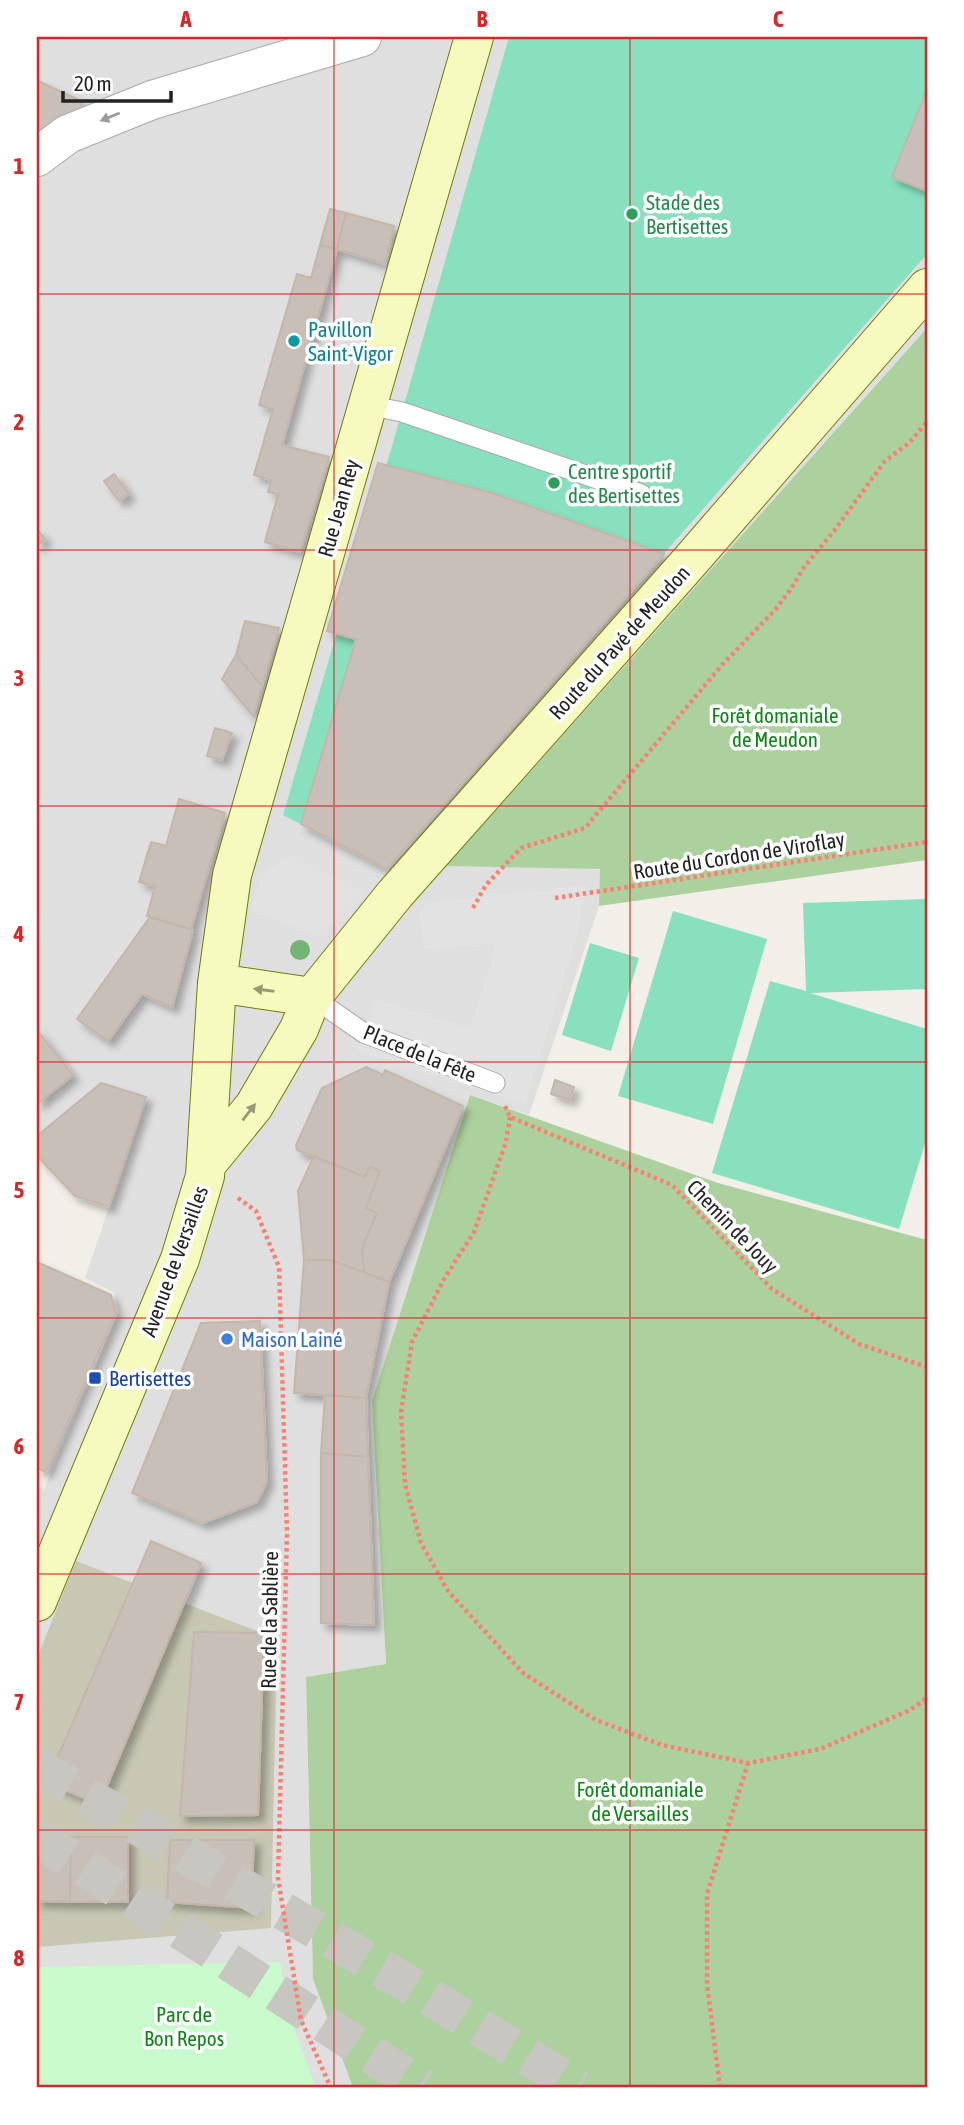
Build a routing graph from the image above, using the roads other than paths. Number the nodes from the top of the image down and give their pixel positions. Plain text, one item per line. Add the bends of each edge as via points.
1 (362, 37) edge
2 (474, 37) edge
3 (37, 157) edge
4 (927, 288) edge
5 (367, 405) junction
6 (641, 494) dead end
7 (216, 983) junction
8 (312, 997) junction
9 (495, 1083) dead end
10 (206, 1171) junction
11 (37, 1602) edge

1 -> 3 street via 152,100 68,134
2 - 5 street, Rue Jean Rey
4 - 8 street, Route du Pavé de Meudon via 395,894
5 - 6 lane via 402,412
5 - 7 street, Rue Jean Rey via 232,875
8 -> 7 street
7 - 10 street, Avenue de Versailles
8 - 9 lane, Place de la Fête via 364,1033
10 -> 8 street, Route du Pavé de Meudon via 254,1106 299,1029
10 - 11 street, Avenue de Versailles via 180,1259

